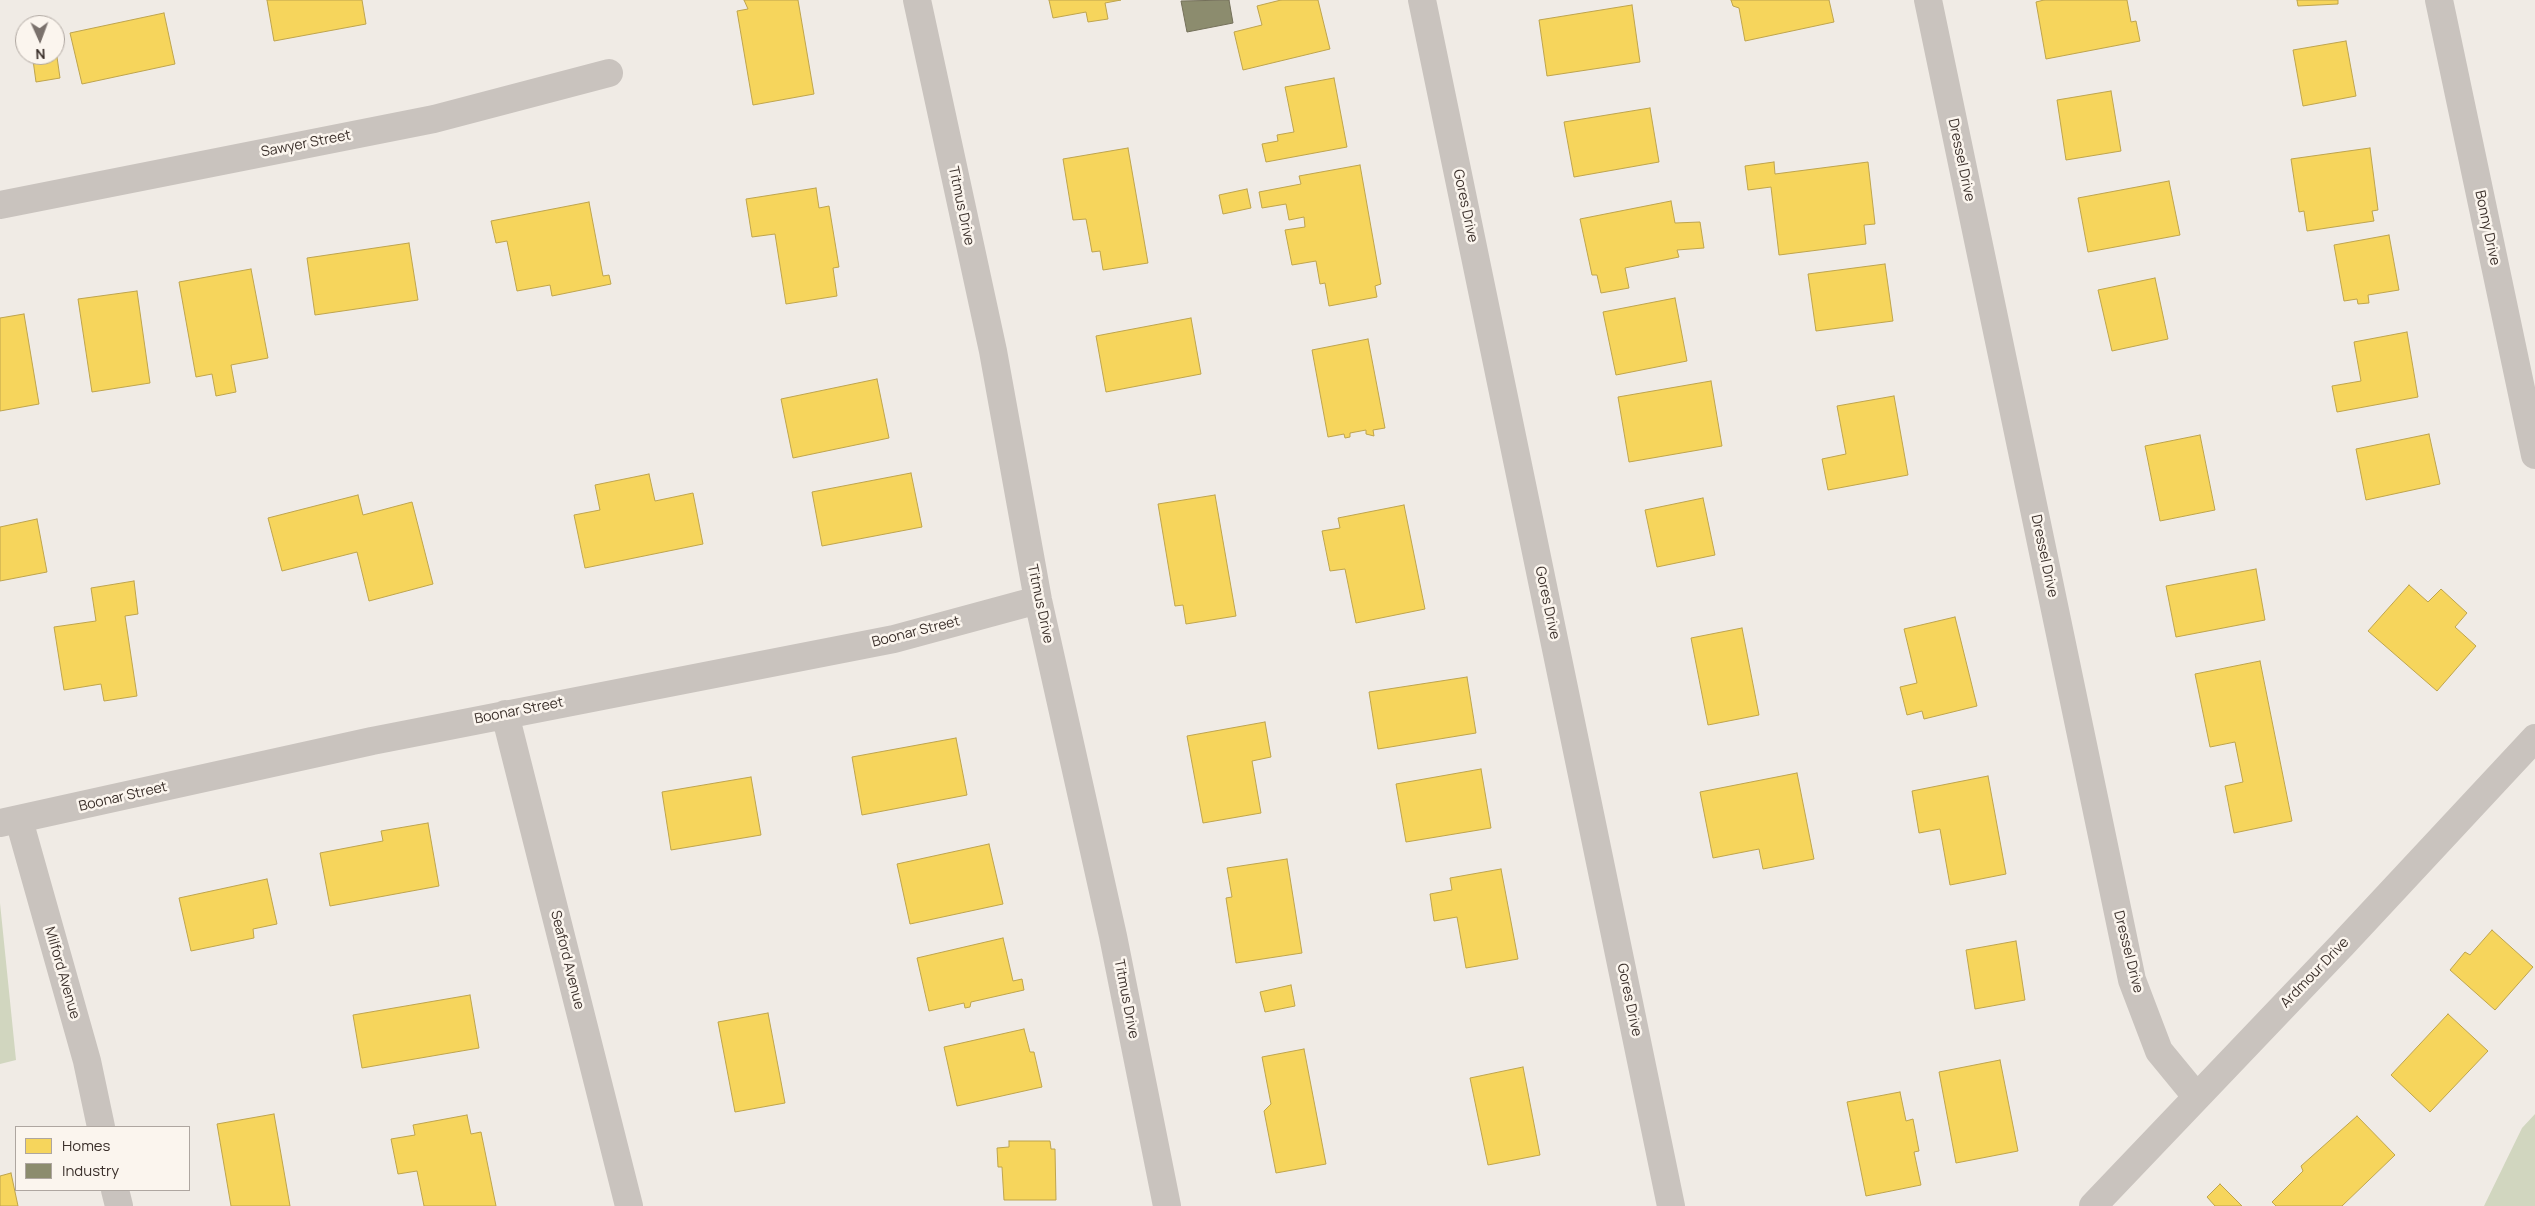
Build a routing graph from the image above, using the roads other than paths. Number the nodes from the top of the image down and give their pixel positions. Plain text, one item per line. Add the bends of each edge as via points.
1 (917, 0) edge
2 (1422, 0) edge
3 (1928, 0) edge
4 (2439, 0) edge
5 (609, 73) dead end
6 (0, 204) edge
7 (2535, 456) edge
8 (1038, 600) junction
9 (505, 714) junction
10 (2535, 738) edge
11 (9, 822) edge
12 (2196, 1096) junction
13 (102, 1126) edge
14 (116, 1191) edge
15 (119, 1206) edge
16 (630, 1206) edge
17 (1167, 1206) edge
18 (1671, 1206) edge
19 (2093, 1206) edge

1 - 8 street, Titmus Drive via 993,352
2 - 18 street, Gores Drive
3 - 12 street, Dressel Drive via 2132,980 2158,1051
4 - 7 street, Bonny Drive
5 - 6 street, Sawyer Street via 434,119
8 - 9 street, Boonar Street via 894,639
8 - 17 street, Titmus Drive via 1113,936
9 - 11 street, Boonar Street
9 - 16 street, Seaford Avenue
10 - 12 street, Ardmour Drive
11 - 13 street, Milford Avenue via 87,1061
12 - 19 street, Ardmour Drive
14 - 15 street

